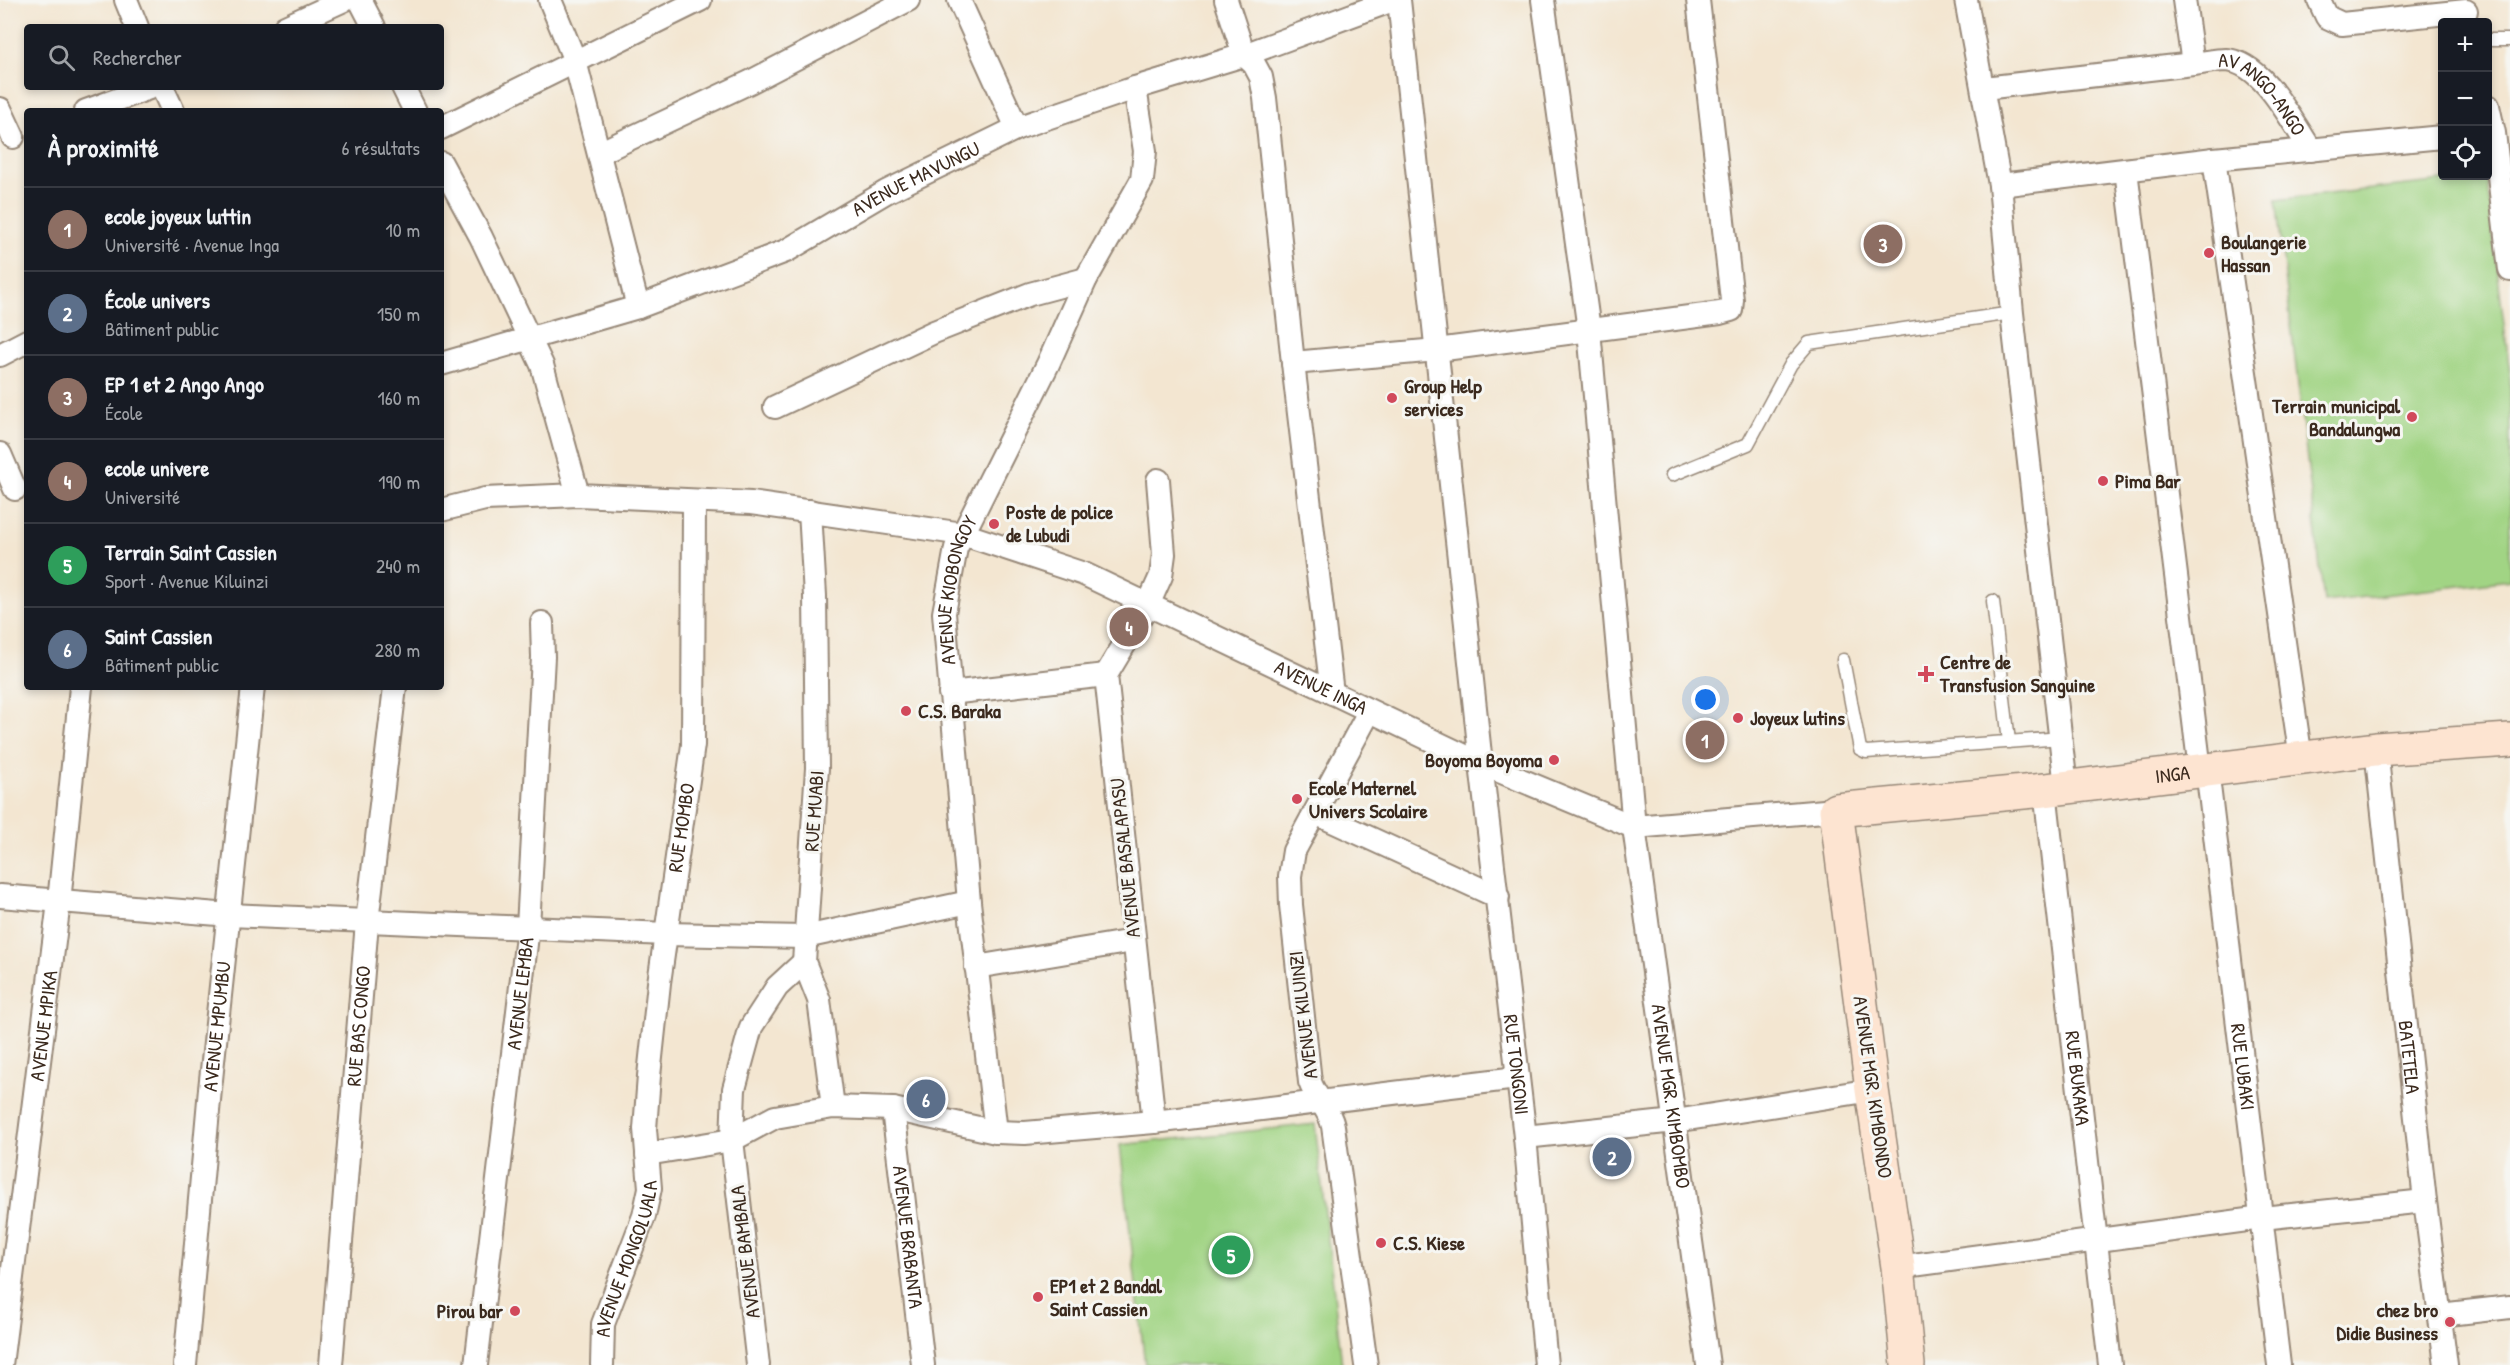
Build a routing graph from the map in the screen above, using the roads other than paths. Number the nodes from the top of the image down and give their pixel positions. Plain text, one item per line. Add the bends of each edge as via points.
1 (126, 0) edge
2 (344, 0) edge
3 (360, 0) edge
4 (550, 0) edge
5 (700, 0) edge
6 (908, 0) edge
7 (959, 0) edge
8 (1226, 0) edge
9 (1393, 0) edge
10 (1399, 0) edge
11 (1543, 0) edge
12 (1698, 0) edge
13 (1966, 0) edge
14 (2184, 0) edge
15 (2319, 0) edge
16 (2469, 11) edge
17 (136, 24) edge
18 (292, 24) edge
19 (372, 24) edge
20 (2492, 40) edge
21 (2510, 40) edge
22 (1244, 55) junction
23 (575, 61) junction
24 (2193, 64) junction
25 (1135, 88) junction
26 (1984, 88) junction
27 (144, 90) edge
28 (163, 90) edge
29 (404, 90) edge
30 (94, 108) edge
31 (172, 108) edge
32 (414, 108) edge
33 (0, 109) edge
34 (444, 126) edge
35 (1017, 128) junction
36 (2497, 132) edge
37 (13, 137) edge
38 (2438, 137) edge
39 (2311, 150) junction
40 (599, 153) junction
41 (2214, 159) junction
42 (444, 169) edge
43 (2126, 170) junction
44 (2000, 185) junction
45 (2510, 270) edge
46 (1086, 279) junction
47 (638, 307) junction
48 (2012, 313) junction
49 (1589, 330) junction
50 (529, 339) junction
51 (24, 343) edge
52 (1437, 350) junction
53 (0, 355) edge
54 (444, 363) edge
55 (1293, 363) junction
56 (775, 406) dead end
57 (0, 454) edge
58 (1672, 475) dead end
59 (1158, 480) dead end
60 (14, 490) edge
61 (578, 495) junction
62 (694, 502) junction
63 (444, 509) edge
64 (810, 511) junction
65 (963, 534) junction
66 (1993, 601) dead end
67 (1148, 604) junction
68 (542, 623) dead end
69 (1843, 660) dead end
70 (1106, 675) junction
71 (81, 690) edge
72 (253, 690) edge
73 (395, 690) edge
74 (950, 693) junction
75 (1332, 693) junction
76 (1369, 712) junction
77 (2062, 738) junction
78 (2510, 740) edge
79 (2009, 742) junction
80 (2376, 749) junction
81 (2301, 759) junction
82 (1481, 764) junction
83 (2203, 770) junction
84 (2056, 789) junction
85 (1836, 810) junction
86 (1315, 813) junction
87 (1634, 827) junction
88 (0, 896) edge
89 (1498, 897) junction
90 (59, 902) junction
91 (969, 902) junction
92 (230, 915) junction
93 (367, 922) junction
94 (528, 927) junction
95 (666, 934) junction
96 (804, 937) junction
97 (1133, 941) junction
98 (804, 962) junction
99 (976, 967) junction
100 (1517, 1078) junction
101 (1872, 1090) junction
102 (1323, 1103) junction
103 (833, 1107) junction
104 (893, 1108) junction
105 (1675, 1121) junction
106 (1154, 1122) junction
107 (996, 1132) junction
108 (1525, 1137) junction
109 (732, 1140) junction
110 (647, 1154) junction
111 (2425, 1201) junction
112 (2262, 1218) junction
113 (2096, 1240) junction
114 (1898, 1267) junction
115 (2510, 1307) edge
116 (2440, 1315) junction
117 (2, 1365) edge
118 (185, 1365) edge
119 (331, 1365) edge
120 (477, 1365) edge
121 (602, 1365) edge
122 (758, 1365) edge
123 (923, 1365) edge
124 (1366, 1365) edge
125 (1546, 1365) edge
126 (1708, 1365) edge
127 (1908, 1365) edge
128 (2110, 1365) edge
129 (2279, 1365) edge
130 (2446, 1365) edge

1 - 17 street
2 - 18 street
3 - 19 street
4 - 23 street
5 - 23 street
6 - 40 street via 750,82
7 - 35 street
8 - 22 street
9 - 22 street, AVENUE MAVUNGU
10 - 52 street, RUE TONGONI
11 - 49 street, AVENUE MGR. KIMBOMBO
12 - 49 street via 1731,310
13 - 26 street, RUE BUKAKA
14 - 24 street, AV ANGO-ANGO
15 - 16 street via 2327,17 2342,24
20 - 21 lane
22 - 25 street, AVENUE MAVUNGU
22 - 55 street via 1261,77 1265,98
23 - 34 street
23 - 40 street
24 - 26 street
24 - 39 street, AV ANGO-ANGO via 2228,60 2250,68 2268,86
25 - 35 street, AVENUE MAVUNGU
25 - 46 street, AVENUE KIOBONGOY via 1145,152 1142,180
26 - 44 street, RUE BUKAKA
27 - 30 street
28 - 31 street
29 - 32 street
33 - 37 street
35 - 47 street, AVENUE MAVUNGU via 886,192 786,251
36 - 45 street
38 - 39 street
39 - 41 street
40 - 47 street
41 - 43 street
41 - 81 street
42 - 50 street
43 - 44 street
43 - 83 street, RUE LUBAKI
44 - 48 street, RUE BUKAKA
46 - 56 street via 1030,294 934,332
46 - 65 street, AVENUE KIOBONGOY
47 - 50 street, AVENUE MAVUNGU
48 - 58 lane via 1809,343 1791,364 1748,444
48 - 77 street, RUE BUKAKA
49 - 52 street
49 - 87 street, AVENUE MGR. KIMBOMBO
50 - 54 street, AVENUE MAVUNGU
50 - 61 street via 542,365
51 - 53 street
52 - 55 street
52 - 82 street, RUE TONGONI
55 - 75 street
57 - 60 street
59 - 67 street via 1163,565
61 - 62 street, AVENUE INGA
61 - 63 street, AVENUE INGA via 485,499
62 - 64 street, AVENUE INGA via 751,503
62 - 95 street, RUE MOMBO via 693,745
64 - 65 street, AVENUE INGA
64 - 96 street, RUE MUABI via 817,768
65 - 67 street, AVENUE INGA via 1084,574
65 - 74 street, AVENUE KIOBONGOY via 956,548 944,613
66 - 79 lane
67 - 70 street
67 - 75 street, AVENUE INGA
68 - 94 street, AVENUE LEMBA
69 - 79 lane via 1860,749 1866,752
70 - 74 street
70 - 97 street, AVENUE BASALAPASU
71 - 90 street, AVENUE MPIKA
72 - 92 street, AVENUE MPUMBU
73 - 93 street, RUE BAS CONGO
74 - 91 street, AVENUE KIOBONGOY
75 - 76 street, AVENUE INGA
76 - 82 street, AVENUE INGA
76 - 86 street, AVENUE KILUINZI
77 - 79 lane
77 - 84 street, RUE BUKAKA
78 - 80 street, INGA
80 - 81 street, INGA
80 - 111 street, BATETELA
81 - 83 street, INGA
82 - 87 street, AVENUE INGA
82 - 89 street, RUE TONGONI
83 - 84 street, INGA
83 - 112 street, RUE LUBAKI
84 - 85 street, INGA
84 - 113 street, RUE BUKAKA
85 - 87 street, AVENUE INGA
85 - 101 street, AVENUE MGR. KIMBONDO
86 - 89 street
86 - 102 street, AVENUE KILUINZI via 1294,851 1290,876 1310,1082
87 - 105 street, AVENUE MGR. KIMBOMBO
88 - 90 street
89 - 100 street, RUE TONGONI
90 - 92 street
90 - 117 street, AVENUE MPIKA
91 - 96 street
91 - 99 street, AVENUE KIOBONGOY
92 - 93 street
92 - 118 street, AVENUE MPUMBU
93 - 94 street
93 - 119 street, RUE BAS CONGO
94 - 95 street
94 - 120 street, AVENUE LEMBA
95 - 96 street
95 - 110 street, RUE MOMBO via 649,1076
96 - 98 street, RUE MUABI
97 - 99 street
97 - 106 street, AVENUE BASALAPASU
98 - 103 street, RUE MUABI via 819,1000
98 - 109 street, AVENUE BAMBALA via 777,987 751,1028 734,1089
99 - 107 street, AVENUE KIOBONGOY
100 - 102 street
100 - 108 street, RUE TONGONI
101 - 105 street
101 - 114 street, AVENUE MGR. KIMBONDO
102 - 106 street
102 - 124 street, AVENUE KILUINZI via 1333,1126
103 - 104 street
103 - 109 street via 775,1117
104 - 107 street
104 - 123 street, AVENUE BRABANTA
105 - 108 street
105 - 126 street, AVENUE MGR. KIMBOMBO
106 - 107 street
108 - 125 street, RUE TONGONI
109 - 110 street
109 - 122 street, AVENUE BAMBALA
110 - 121 street, AVENUE MONGOLUALA via 650,1188 644,1216 603,1324
111 - 112 street
111 - 116 street, BATETELA
112 - 113 street
112 - 129 street, RUE LUBAKI
113 - 114 street
113 - 128 street, RUE BUKAKA
114 - 127 street, AVENUE MGR. KIMBONDO
115 - 116 street
116 - 130 street, BATETELA

